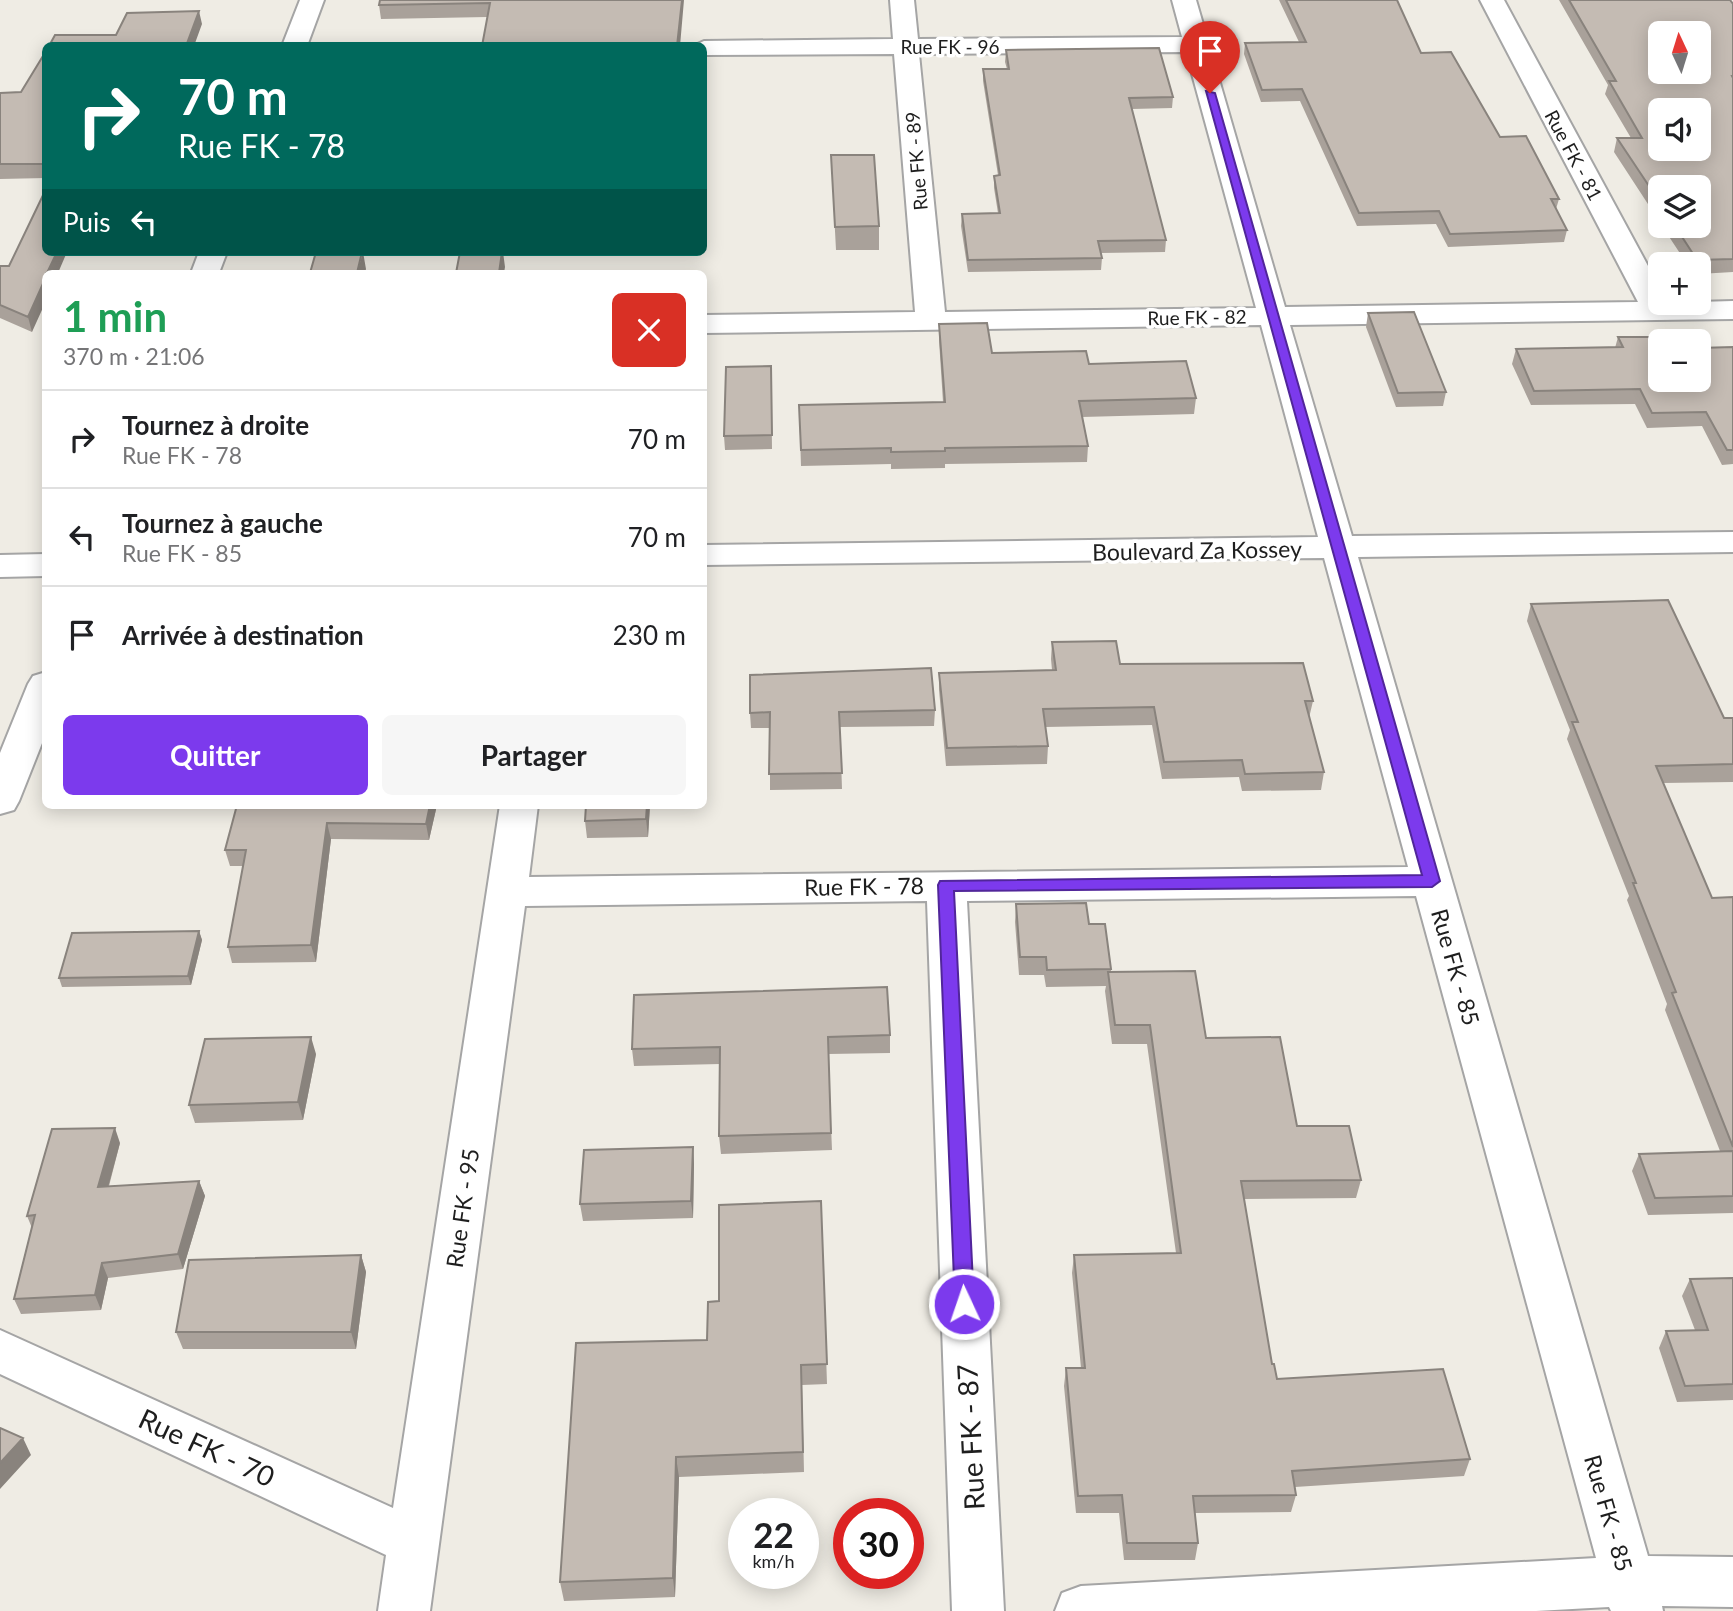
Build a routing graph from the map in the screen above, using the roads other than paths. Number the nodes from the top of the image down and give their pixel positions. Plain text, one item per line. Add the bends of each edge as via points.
1 (312, 0) edge
2 (902, 0) edge
3 (1184, 0) edge
4 (1492, 0) edge
5 (296, 42) edge
6 (1196, 44) junction
7 (906, 46) junction
8 (707, 48) edge
9 (1648, 293) edge
10 (1648, 310) edge
11 (1711, 310) edge
12 (1733, 310) edge
13 (1273, 316) junction
14 (931, 322) junction
15 (707, 324) edge
16 (1733, 542) edge
17 (1338, 548) junction
18 (707, 555) edge
19 (42, 565) edge
20 (0, 566) edge
21 (42, 694) edge
22 (0, 801) edge
23 (518, 809) edge
24 (1432, 881) junction
25 (946, 885) junction
26 (506, 891) junction
27 (0, 1351) edge
28 (414, 1543) junction
29 (1733, 1582) edge
30 (1633, 1596) edge
31 (404, 1611) edge
32 (978, 1611) edge
33 (1081, 1611) edge

1 - 5 street
2 - 7 street, Rue FK - 89
3 - 6 street, Rue FK - 85
4 - 9 street, Rue FK - 81
6 - 7 street, Rue FK - 96
6 - 13 street, Rue FK - 85
7 - 8 street, Rue FK - 96
7 - 14 street, Rue FK - 89
10 - 13 street, Rue FK - 82
11 - 12 street, Rue FK - 82
13 - 14 street, Rue FK - 82
13 - 17 street, Rue FK - 85
14 - 15 street, Rue FK - 82
16 - 17 street, Boulevard Za Kossey
17 - 18 street, Boulevard Za Kossey
17 - 24 street, Rue FK - 85
19 - 20 street
21 - 22 street
23 - 26 street, Rue FK - 95
24 - 25 street, Rue FK - 78
24 - 30 street, Rue FK - 85
25 - 26 street, Rue FK - 78
25 - 32 street, Rue FK - 87
26 - 28 street, Rue FK - 95
27 - 28 street, Rue FK - 70
28 - 31 street, Rue FK - 95
29 - 30 street
30 - 33 street

